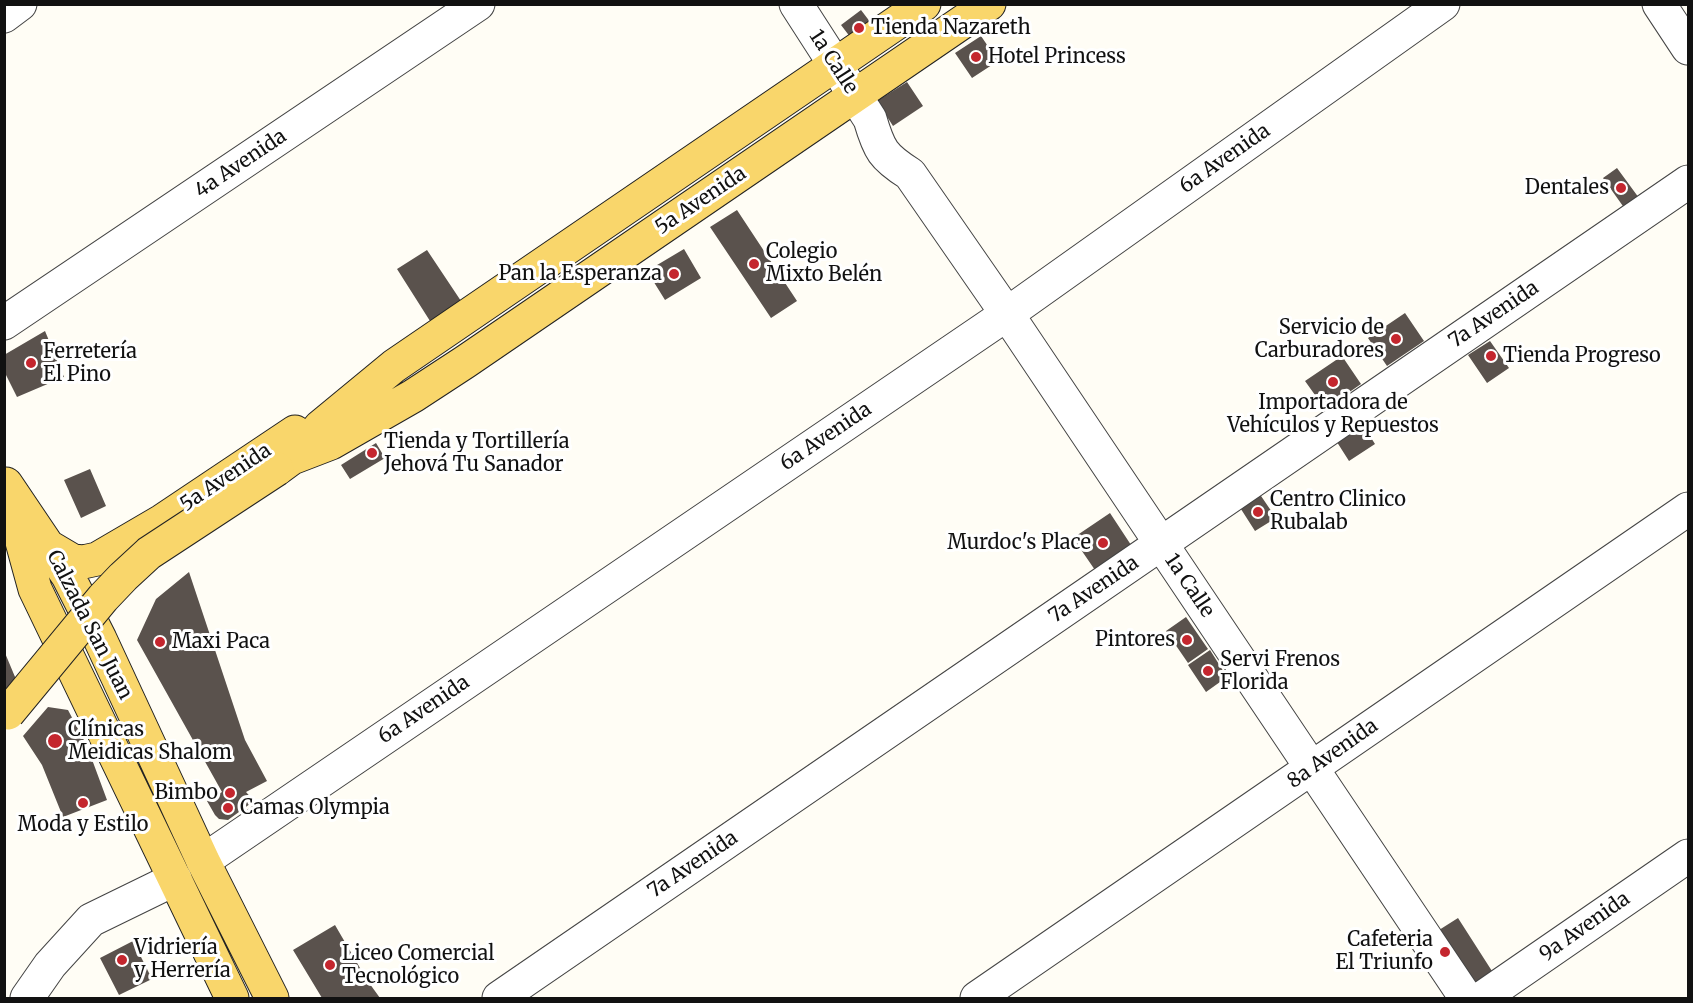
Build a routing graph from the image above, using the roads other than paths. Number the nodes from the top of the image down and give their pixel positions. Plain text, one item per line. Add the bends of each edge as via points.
1 (21, 4) edge
2 (478, 4) edge
3 (796, 4) edge
4 (924, 4) edge
5 (989, 4) edge
6 (1443, 4) edge
7 (1659, 4) edge
8 (4, 15) edge
9 (1689, 48) edge
10 (835, 65) junction
11 (863, 107) junction
12 (1689, 182) edge
13 (1007, 314) junction
14 (4, 323) edge
15 (394, 366) junction
16 (413, 396) junction
17 (285, 464) junction
18 (5, 482) edge
19 (1689, 509) edge
20 (1161, 544) junction
21 (51, 548) junction
22 (100, 639) junction
23 (6, 715) edge
24 (1312, 768) junction
25 (1689, 856) edge
26 (203, 861) junction
27 (175, 879) junction
28 (27, 999) edge
29 (232, 999) edge
30 (272, 999) edge
31 (499, 999) edge
32 (977, 999) edge
33 (1466, 999) edge
34 (1482, 999) edge

1 - 8 street
2 - 14 street, 4a Avenida
3 - 10 street, 1a Calle
4 - 10 main road, 5a Avenida
5 - 11 main road, 5a Avenida
6 - 13 street, 6a Avenida
7 - 9 street
10 - 11 street, 1a Calle
10 - 15 main road, 5a Avenida
11 - 13 street, 1a Calle via 877,143 891,162 910,174
11 - 16 main road, 5a Avenida
12 - 20 street, 7a Avenida
13 - 20 street, 1a Calle
13 - 26 street, 6a Avenida
15 - 17 main road, 5a Avenida via 320,427
15 - 21 main road, 5a Avenida via 162,521 97,559 73,561
16 - 17 main road, 5a Avenida via 332,443
16 - 22 main road, 5a Avenida via 174,548 134,579 105,619
17 - 23 main road, 5a Avenida, bridge via 149,553 103,598
18 - 21 main road, Calzada San Juan
18 - 27 main road, Calzada San Juan via 35,590
19 - 24 street, 8a Avenida
20 - 24 street, 1a Calle
20 - 31 street, 7a Avenida
21 - 22 main road, Calzada San Juan
22 - 26 main road, Calzada San Juan
24 - 32 street, 8a Avenida
24 - 33 street, 1a Calle
25 - 34 street, 9a Avenida
26 - 30 main road, Calzada San Juan
27 - 28 street via 91,920 50,965
27 - 29 main road, Calzada San Juan

